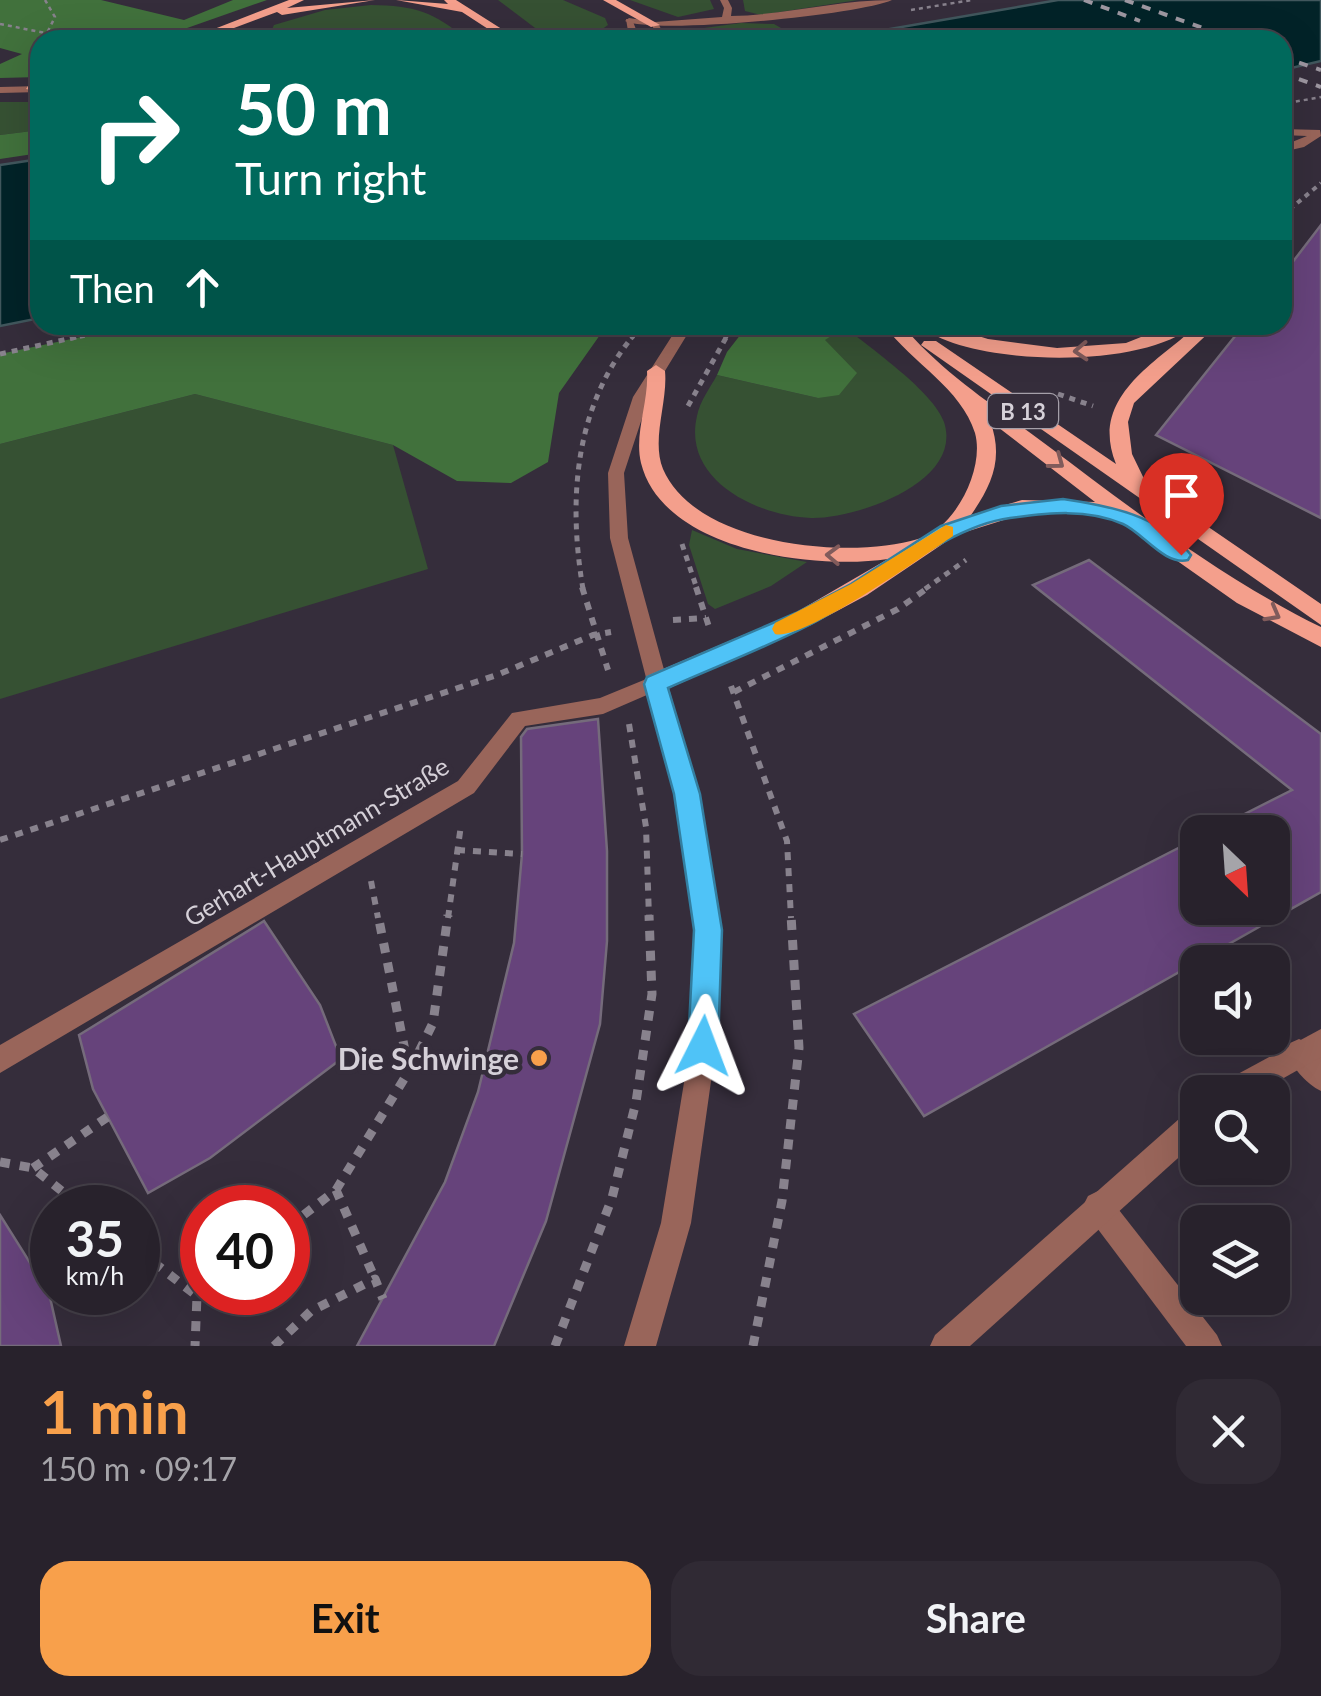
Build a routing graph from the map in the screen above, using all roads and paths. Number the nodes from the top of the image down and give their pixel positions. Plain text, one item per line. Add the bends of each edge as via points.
1 (45, 0) edge
2 (299, 0) edge
3 (370, 0) edge
4 (402, 0) edge
5 (449, 0) edge
6 (724, 0) edge
7 (888, 0) edge
8 (471, 3) edge
9 (844, 3) edge
10 (605, 4) edge
11 (267, 14) junction
12 (726, 19) junction
13 (248, 20) junction
14 (0, 24) edge
15 (655, 25) junction
16 (631, 27) junction
17 (31, 30) edge
18 (48, 30) edge
19 (220, 30) edge
20 (242, 30) edge
21 (504, 30) edge
22 (628, 30) edge
23 (658, 30) edge
24 (30, 88) edge
25 (0, 90) edge
26 (1321, 98) edge
27 (1292, 102) edge
28 (1292, 133) edge
29 (1320, 134) edge
30 (1292, 146) edge
31 (1321, 182) edge
32 (1292, 207) edge
33 (87, 335) edge
34 (679, 335) edge
35 (728, 335) edge
36 (903, 335) edge
37 (919, 335) edge
38 (961, 335) edge
39 (1159, 335) edge
40 (1197, 335) edge
41 (0, 354) edge
42 (656, 371) junction
43 (951, 382) junction
44 (685, 412) dead end
45 (1142, 494) junction
46 (1134, 521) junction
47 (938, 536) junction
48 (1321, 616) edge
49 (706, 618) dead end
50 (592, 635) dead end
51 (1321, 638) edge
52 (719, 658) junction
53 (656, 684) junction
54 (621, 699) junction
55 (466, 786) junction
56 (0, 840) edge
57 (364, 846) junction
58 (457, 850) junction
59 (522, 854) dead end
60 (1310, 1047) edge
61 (0, 1060) edge
62 (409, 1071) junction
63 (1262, 1075) edge
64 (1321, 1077) edge
65 (109, 1116) dead end
66 (1180, 1136) edge
67 (0, 1162) edge
68 (33, 1168) junction
69 (54, 1185) edge
70 (336, 1190) junction
71 (1098, 1206) junction
72 (310, 1210) edge
73 (375, 1280) junction
74 (383, 1298) dead end
75 (198, 1315) edge
76 (195, 1346) edge
77 (274, 1346) edge
78 (555, 1346) edge
79 (640, 1346) edge
80 (752, 1346) edge
81 (946, 1346) edge
82 (1206, 1346) edge

1 - 18 path via 55,17
2 - 11 main road
3 - 11 main road
4 - 8 main road
5 - 8 main road
6 - 12 street
7 - 9 street
8 - 21 main road
9 - 12 street
10 - 15 main road
10 - 16 main road
11 - 13 main road
12 - 15 street
13 - 19 main road
13 - 20 main road
14 - 17 path
15 - 16 street
15 - 23 street
16 - 22 street
24 - 25 street
26 - 27 path
28 - 29 street
29 - 30 street
31 - 32 path
33 - 41 path
34 - 42 street
35 - 44 path
36 - 43 main road, B 13
37 - 45 main road, B 13
39 -> 38 main road via 1131,346 1072,352 1000,347
40 - 45 main road via 1117,414 1118,452
47 -> 42 main road via 881,553 820,555 734,536 692,515 653,469 648,448 660,392
42 - 53 street via 616,473 618,538
43 -> 46 main road, B 13
43 - 47 main road via 986,432 990,454 972,501
45 - 48 main road, B 13
46 - 47 main road via 1085,506 1022,507
46 -> 51 main road, B 13 via 1277,618
47 - 52 main road via 859,589
49 - 52 path
50 - 56 path via 497,675
52 - 53 main road
52 - 80 path via 786,841 798,1048 782,1201
53 - 54 street, Gerhart-Hauptmann-Straße
53 - 79 street via 687,794 708,930 703,1046 676,1223
54 - 55 street, Gerhart-Hauptmann-Straße via 519,720
54 - 78 path via 646,827 652,994 636,1102 612,1198
55 - 57 street, Gerhart-Hauptmann-Straße
55 - 58 path
57 - 61 street, Gerhart-Hauptmann-Straße
57 - 62 path
58 - 59 path
58 - 62 path via 433,1023
60 - 63 street
60 - 64 street
62 - 70 path
65 - 68 path
66 - 71 street
67 - 68 path
68 - 69 path
70 - 72 path
70 - 73 path
71 - 81 street
71 - 82 street
73 - 74 path
73 - 77 path via 311,1311
75 - 76 path

